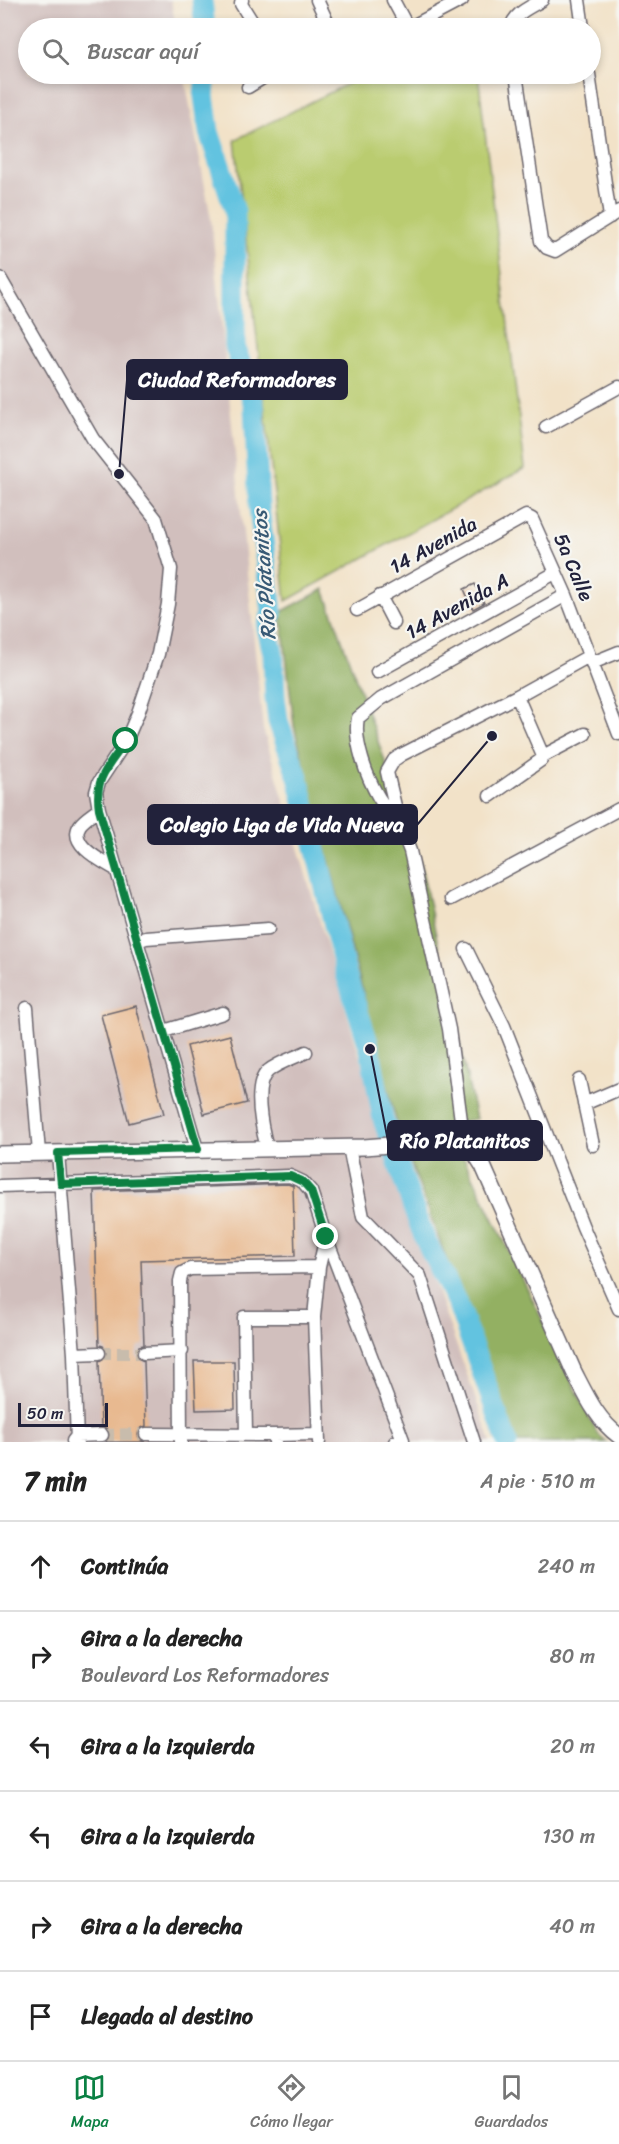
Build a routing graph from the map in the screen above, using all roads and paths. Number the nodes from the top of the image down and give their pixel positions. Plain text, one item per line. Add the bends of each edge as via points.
1 (242, 0) edge
2 (317, 0) edge
3 (393, 0) edge
4 (462, 0) edge
5 (542, 0) edge
6 (579, 0) edge
7 (250, 18) edge
8 (325, 18) edge
9 (403, 18) edge
10 (427, 18) edge
11 (515, 18) edge
12 (582, 18) edge
13 (253, 84) edge
14 (517, 84) edge
15 (591, 84) edge
16 (248, 87) dead end
17 (614, 214) edge
18 (0, 278) edge
19 (619, 387) edge
20 (546, 427) dead end
21 (530, 517) joint
22 (555, 573) junction
23 (566, 595) junction
24 (380, 596) junction
25 (357, 610) dead end
26 (394, 623) dead end
27 (619, 652) edge
28 (590, 660) junction
29 (377, 672) dead end
30 (517, 696) junction
31 (585, 734) dead end
32 (619, 734) edge
33 (543, 756) junction
34 (490, 796) dead end
35 (99, 809) junction
36 (619, 809) edge
37 (399, 823) junction
38 (117, 870) junction
39 (451, 899) dead end
40 (268, 929) dead end
41 (137, 941) junction
42 (466, 949) dead end
43 (27, 1008) dead end
44 (223, 1013) dead end
45 (164, 1031) junction
46 (306, 1052) dead end
47 (579, 1080) dead end
48 (619, 1089) edge
49 (584, 1104) junction
50 (462, 1142) junction
51 (593, 1145) dead end
52 (356, 1147) junction
53 (267, 1148) junction
54 (198, 1149) junction
55 (39, 1153) junction
56 (58, 1153) junction
57 (0, 1154) edge
58 (61, 1184) junction
59 (0, 1186) edge
60 (326, 1237) junction
61 (319, 1267) junction
62 (619, 1309) edge
63 (314, 1317) junction
64 (182, 1352) junction
65 (99, 1353) tunnel mouth
66 (144, 1353) tunnel mouth
67 (74, 1354) junction
68 (146, 1434) tunnel mouth
69 (102, 1435) tunnel mouth
70 (246, 1435) junction
71 (619, 1436) edge
72 (274, 1438) edge
73 (319, 1438) edge
74 (181, 1439) edge
75 (75, 1440) edge
76 (403, 1441) edge
77 (474, 1442) edge

1 - 7 street
2 - 8 street
3 - 9 street
4 - 10 street
5 - 11 street
6 - 12 street
13 - 16 street
14 - 17 street via 541,242 555,250
15 - 17 street
18 - 35 street via 93,439 156,519 171,569 158,654 126,741 99,782
19 - 20 street
21 - 22 street, 5a Calle
21 - 24 street, 14 Avenida
22 - 23 street, 5a Calle
22 - 29 street, 14 Avenida A
23 - 28 street, 5a Calle
23 - 37 street via 381,699 358,718 356,728 365,768 380,800
24 - 25 street, 14 Avenida
24 - 26 street
27 - 28 street
28 - 30 street
28 - 32 street, 5a Calle
30 - 33 street
30 - 37 street via 394,760 387,772
31 - 33 street
33 - 34 street
35 - 38 street
35 - 38 street via 81,824 78,833 83,848
36 - 39 street
37 - 50 street via 410,851 449,1029
38 - 41 street
40 - 41 street
41 - 45 street
42 - 62 street via 504,1026
43 - 55 street
44 - 45 street
45 - 54 street
46 - 53 street via 266,1072 259,1086
47 - 49 street
48 - 49 street
49 - 51 street
50 - 52 main road
50 - 71 main road via 471,1147 483,1166 591,1405
52 - 53 main road
52 - 77 street via 363,1217 420,1276
53 - 54 main road
54 - 56 main road
55 - 56 main road
55 - 57 main road
56 - 58 street
58 - 59 street
58 - 60 street via 290,1176 311,1191
58 - 67 street
60 - 61 street
60 - 76 street
61 - 63 street
61 - 64 street via 190,1269 182,1273
63 - 70 street via 244,1317
63 - 73 street
64 - 66 street
64 - 74 street
65 - 67 street
67 - 75 street
68 - 74 street
69 - 75 street
70 - 72 street
70 - 74 street
72 - 73 street

